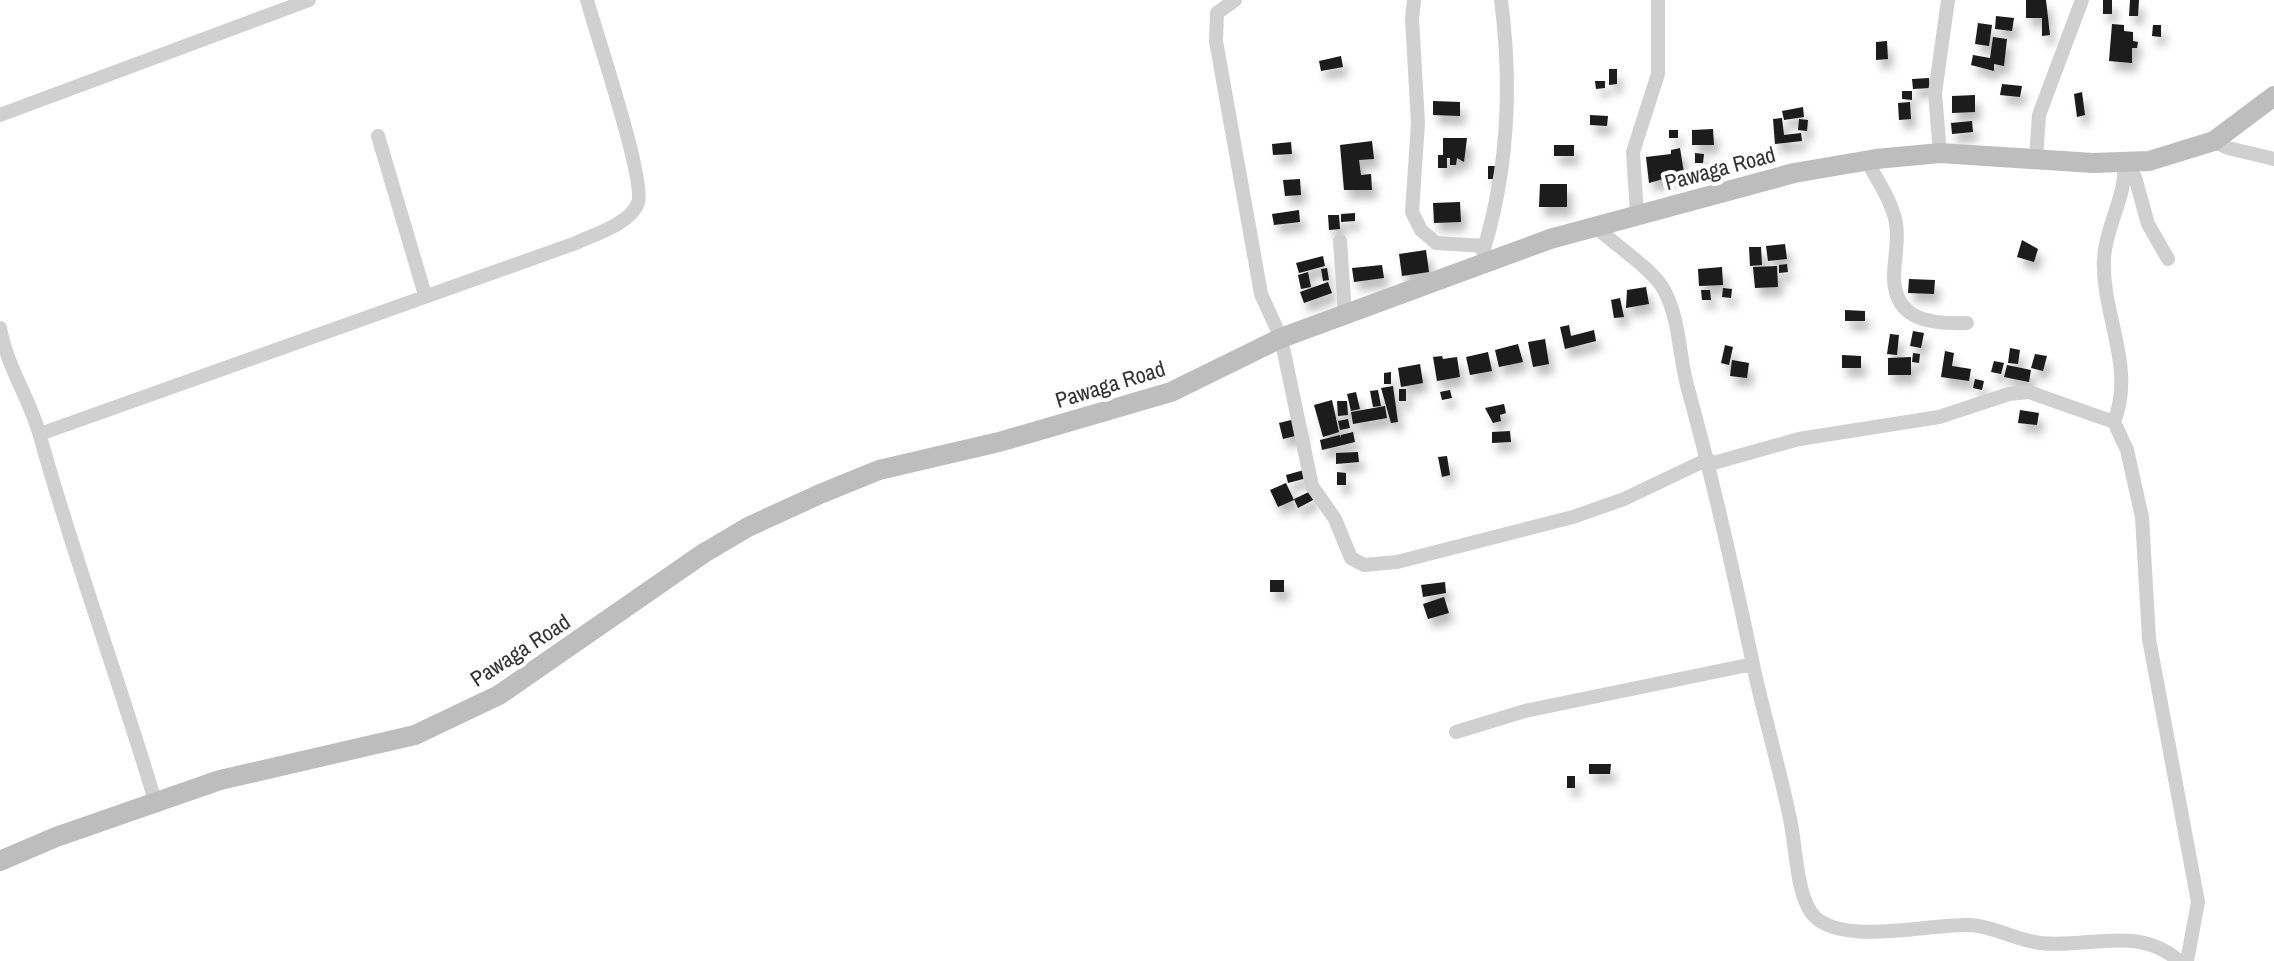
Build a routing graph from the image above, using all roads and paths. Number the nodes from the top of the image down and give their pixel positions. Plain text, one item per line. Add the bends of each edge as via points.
1 (309, 0) edge
2 (587, 0) edge
3 (1207, 0) edge
4 (1235, 0) edge
5 (1414, 0) edge
6 (1501, 0) edge
7 (1658, 0) edge
8 (1948, 0) edge
9 (2082, 0) edge
10 (1216, 20) junction
11 (2274, 96) edge
12 (0, 115) edge
13 (378, 136) dead end
14 (2214, 141) junction
15 (1940, 153) junction
16 (2036, 159) junction
17 (2274, 159) edge
18 (1867, 161) junction
19 (2124, 166) junction
20 (1637, 214) junction
21 (1594, 225) junction
22 (1340, 241) dead end
23 (1485, 246) junction
24 (2168, 259) dead end
25 (1477, 265) junction
26 (425, 295) junction
27 (1345, 314) junction
28 (1967, 323) dead end
29 (0, 328) edge
30 (1281, 338) junction
31 (2114, 422) junction
32 (40, 434) junction
33 (1709, 462) junction
34 (1753, 664) junction
35 (1456, 732) dead end
36 (155, 801) junction
37 (0, 861) edge
38 (2179, 961) edge
39 (2187, 961) edge

1 - 12 street
2 - 26 street via 634,158 639,201 623,220 576,243
3 - 10 street
4 - 10 street via 1217,13
5 - 23 street via 1418,123 1412,212 1436,243
6 - 23 street via 1509,71 1504,160
7 - 20 street via 1658,74 1633,152
8 - 15 street via 1935,93
9 - 16 street via 2039,115
10 - 30 street via 1261,294
11 - 14 main road, Pawaga Road
13 - 26 street
14 - 17 street
14 - 19 main road, Pawaga Road
15 - 16 main road, Pawaga Road
15 - 18 main road, Pawaga Road
16 - 19 main road, Pawaga Road
18 - 20 main road, Pawaga Road via 1794,173
18 - 28 street via 1896,220 1894,276 1900,304 1929,323
19 - 24 street via 2135,177 2148,224
19 - 31 street via 2122,198 2104,260 2121,362
20 - 21 main road, Pawaga Road
21 - 25 main road, Pawaga Road
21 - 33 street via 1652,273 1667,296
22 - 27 street
23 - 25 street
25 - 27 main road, Pawaga Road
26 - 32 street
27 - 30 main road, Pawaga Road
29 - 32 street via 11,369
30 - 33 street via 1312,486 1335,519 1351,558 1364,565 1573,517
30 - 36 main road, Pawaga Road via 1171,392 879,470 777,514 675,572 499,695 430,729
31 - 33 street via 2029,392 1939,417 1799,439
31 - 39 street via 2127,450 2142,517 2149,639 2198,902
32 - 36 street
33 - 34 street
34 - 35 street via 1525,711
34 - 38 street via 1804,897 1816,917 1856,929 1972,925 2043,944 2140,941 2161,947
36 - 37 main road, Pawaga Road

